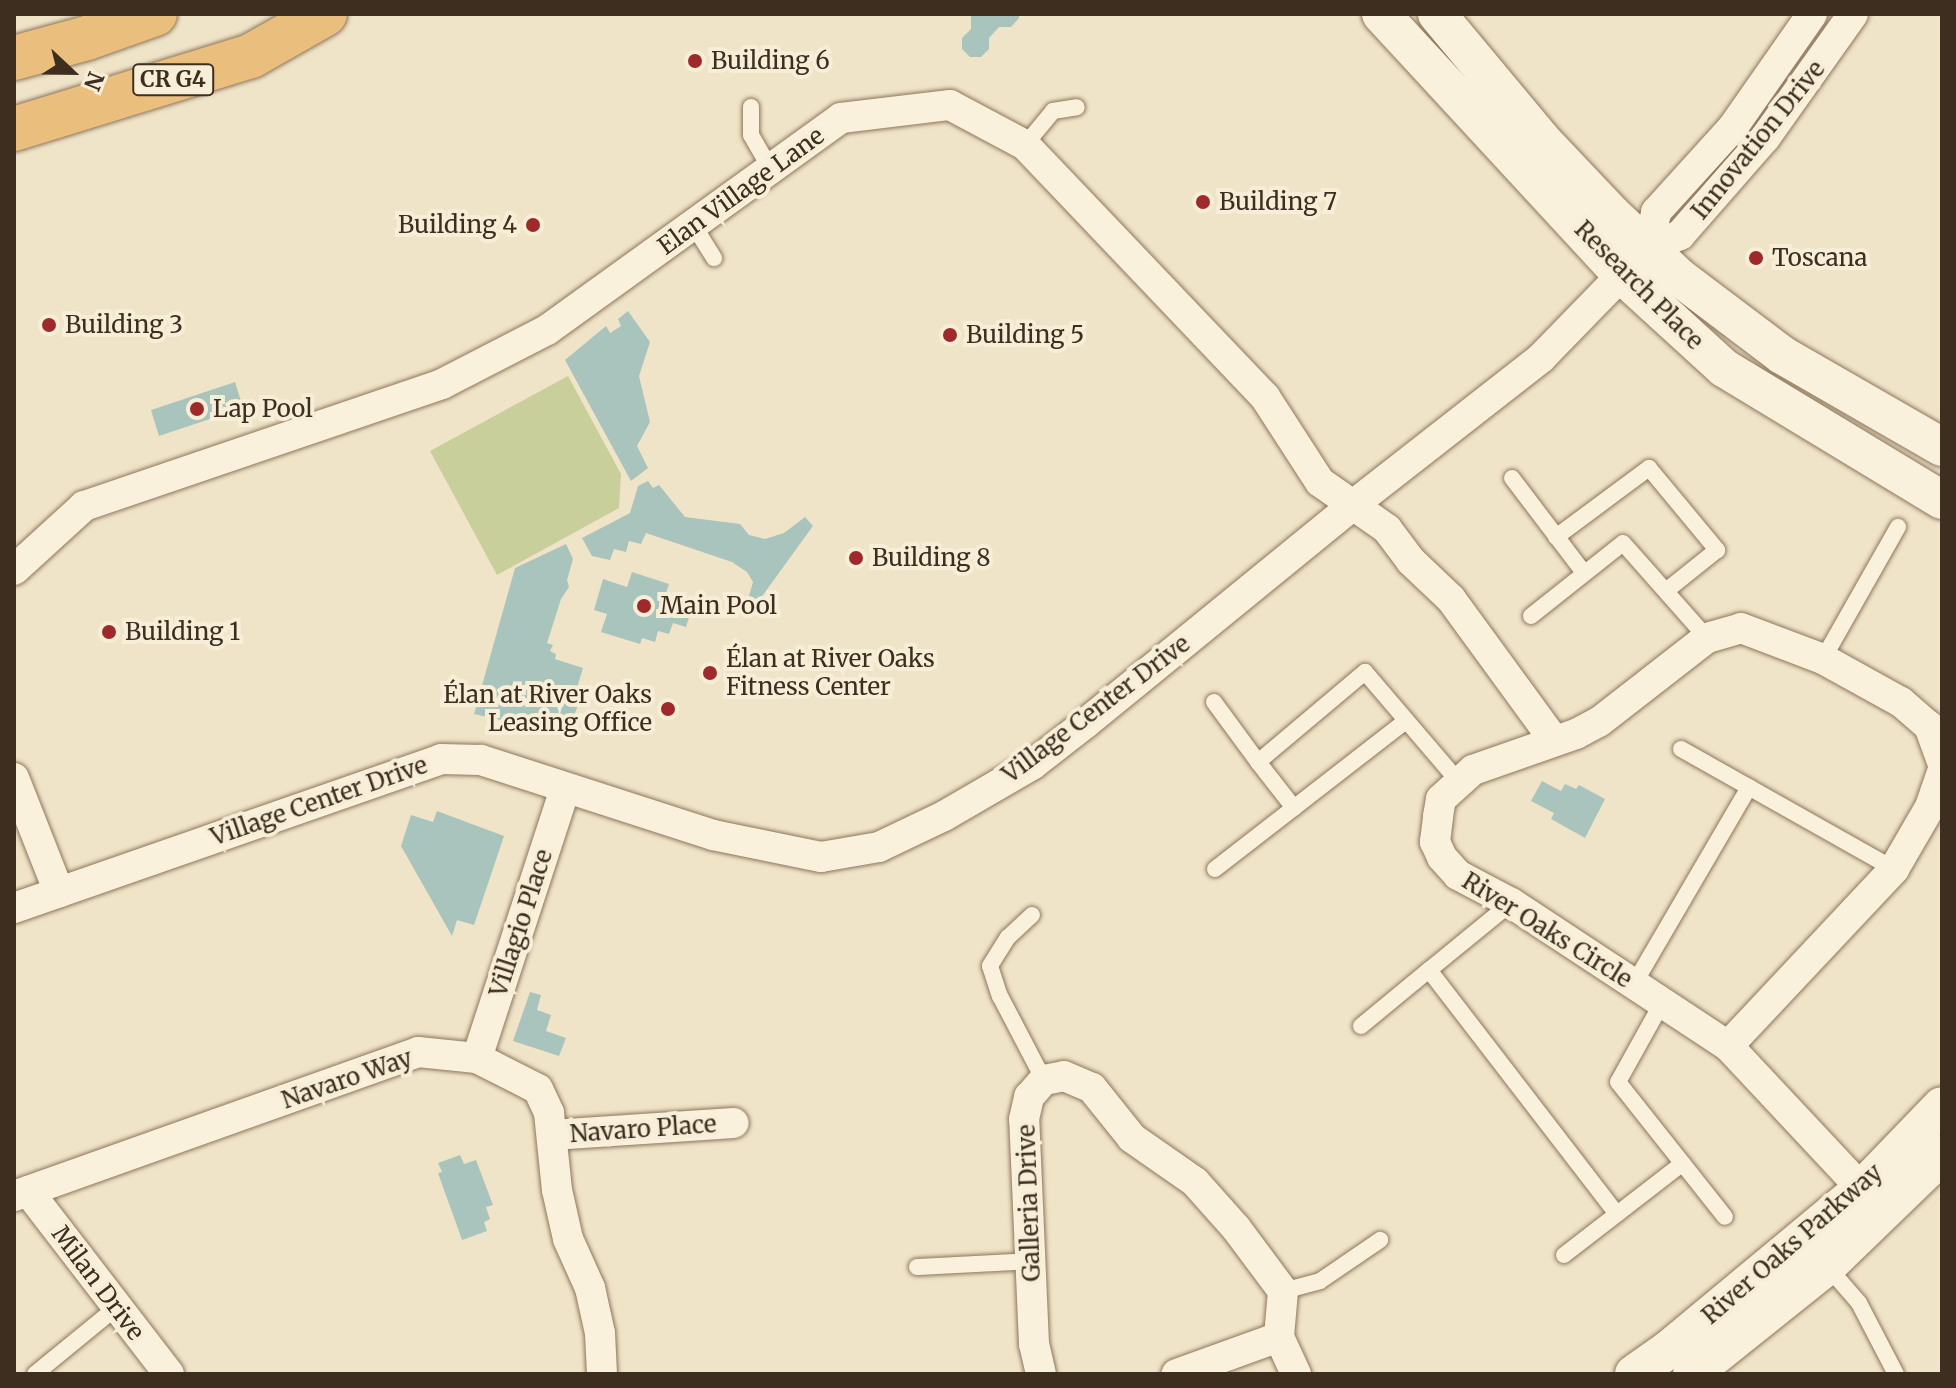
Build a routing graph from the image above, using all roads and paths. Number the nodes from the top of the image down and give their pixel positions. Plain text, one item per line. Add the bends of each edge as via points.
1 (155, 14) edge
2 (325, 14) edge
3 (1381, 14) edge
4 (1437, 14) edge
5 (1812, 14) edge
6 (1853, 14) edge
7 (14, 58) edge
8 (751, 107) dead end
9 (1077, 107) dead end
10 (14, 129) edge
11 (1025, 145) junction
12 (770, 168) junction
13 (694, 226) junction
14 (1648, 248) junction
15 (714, 258) dead end
16 (1622, 275) junction
17 (1942, 447) edge
18 (1512, 478) dead end
19 (1942, 500) edge
20 (1353, 505) junction
21 (1898, 527) dead end
22 (1556, 537) junction
23 (14, 570) edge
24 (1584, 573) junction
25 (1667, 590) junction
26 (1531, 616) dead end
27 (1707, 638) junction
28 (1823, 659) junction
29 (1214, 702) dead end
30 (1406, 721) junction
31 (1553, 739) junction
32 (1681, 749) dead end
33 (1942, 761) edge
34 (1258, 762) junction
35 (1942, 773) edge
36 (14, 778) edge
37 (1459, 782) junction
38 (1749, 787) junction
39 (565, 788) junction
40 (1294, 808) junction
41 (1936, 809) edge
42 (1215, 869) dead end
43 (1894, 869) junction
44 (59, 892) junction
45 (17, 899) edge
46 (1511, 903) junction
47 (1032, 915) dead end
48 (1429, 970) junction
49 (1634, 984) junction
50 (1662, 1003) junction
51 (1361, 1026) dead end
52 (1728, 1046) junction
53 (477, 1058) junction
54 (1044, 1080) junction
55 (1942, 1106) edge
56 (734, 1123) dead end
57 (552, 1135) junction
58 (1942, 1155) edge
59 (1683, 1163) junction
60 (21, 1194) edge
61 (1873, 1201) junction
62 (1617, 1214) junction
63 (1725, 1217) dead end
64 (1380, 1240) dead end
65 (1564, 1255) dead end
66 (1030, 1261) junction
67 (1827, 1266) junction
68 (917, 1267) dead end
69 (1283, 1291) junction
70 (117, 1307) junction
71 (1279, 1337) junction
72 (35, 1374) edge
73 (169, 1374) edge
74 (602, 1374) edge
75 (1041, 1374) edge
76 (1177, 1374) edge
77 (1296, 1374) edge
78 (1634, 1374) edge
79 (1692, 1374) edge
80 (1896, 1374) edge

1 - 7 highway
2 - 10 highway, CR G4 via 251,56
3 - 16 street, Research Place
4 - 14 street, Research Place via 1541,139
5 - 14 street, Innovation Drive via 1733,127 1656,212
6 - 14 street, Innovation Drive via 1765,138 1699,216 1680,235
8 - 12 lane via 751,135
9 - 11 lane via 1053,111
11 - 12 street, Elan Village Lane via 950,105 841,118
11 - 20 street, Elan Village Lane via 1265,397 1320,482
12 - 13 street, Elan Village Lane
13 - 15 lane
13 - 23 street, Elan Village Lane via 547,330 442,384 84,506
14 - 16 street, Innovation Drive
14 - 17 street, Research Place via 1782,355
16 - 19 street, Research Place via 1724,368
16 - 20 street, Village Center Drive via 1541,358
18 - 22 lane
20 - 31 street, Elan Village Lane via 1387,529 1451,599
20 - 39 street, Village Center Drive via 1032,765 879,847 821,857 713,835
21 - 28 lane
22 - 24 lane
22 - 25 lane via 1649,468 1717,550
24 - 25 lane via 1623,543
24 - 26 lane
25 - 27 lane
27 - 28 street, River Oaks Circle via 1741,628
27 - 31 street, River Oaks Circle via 1599,722
28 - 33 street, River Oaks Circle via 1901,702 1929,726
29 - 34 lane
30 - 34 lane via 1365,672
30 - 37 lane
30 - 40 lane
31 - 37 street, River Oaks Circle via 1483,765
32 - 38 lane
34 - 40 lane
35 - 41 street
36 - 44 street
37 - 46 street, River Oaks Circle via 1441,799 1435,842 1458,875
38 - 43 lane
38 - 49 lane
39 - 44 street, Village Center Drive via 481,760 441,759
39 - 53 street, Villagio Place
40 - 42 lane
41 - 43 street
43 - 52 street
44 - 45 street, Village Center Drive
46 - 48 lane
46 - 49 street, River Oaks Circle
47 - 54 lane via 1008,937 990,966
48 - 51 lane
48 - 62 lane
49 - 50 street, River Oaks Circle
50 - 52 street, River Oaks Circle
50 - 59 lane via 1618,1082
52 - 61 street, River Oaks Circle
53 - 57 street, Navaro Way via 538,1089
53 - 60 street, Navaro Way via 418,1052
54 - 66 street, Galleria Drive via 1029,1097 1024,1119
54 - 69 street via 1064,1076 1092,1088 1132,1138 1195,1182
55 - 61 street, River Oaks Parkway
56 - 57 street, Navaro Place
57 - 74 street, Navaro Way via 568,1239 590,1288 600,1333
58 - 61 street, River Oaks Parkway
59 - 62 lane
59 - 63 lane
60 - 70 street, Milan Drive
61 - 67 street, River Oaks Parkway
61 - 78 street, River Oaks Parkway
62 - 65 lane
64 - 69 lane via 1320,1281
66 - 68 lane
66 - 75 street, Galleria Drive via 1034,1344
67 - 79 street, River Oaks Parkway
67 - 80 lane via 1859,1303
69 - 71 street
70 - 72 lane
70 - 73 street, Milan Drive
71 - 76 street
71 - 77 street

